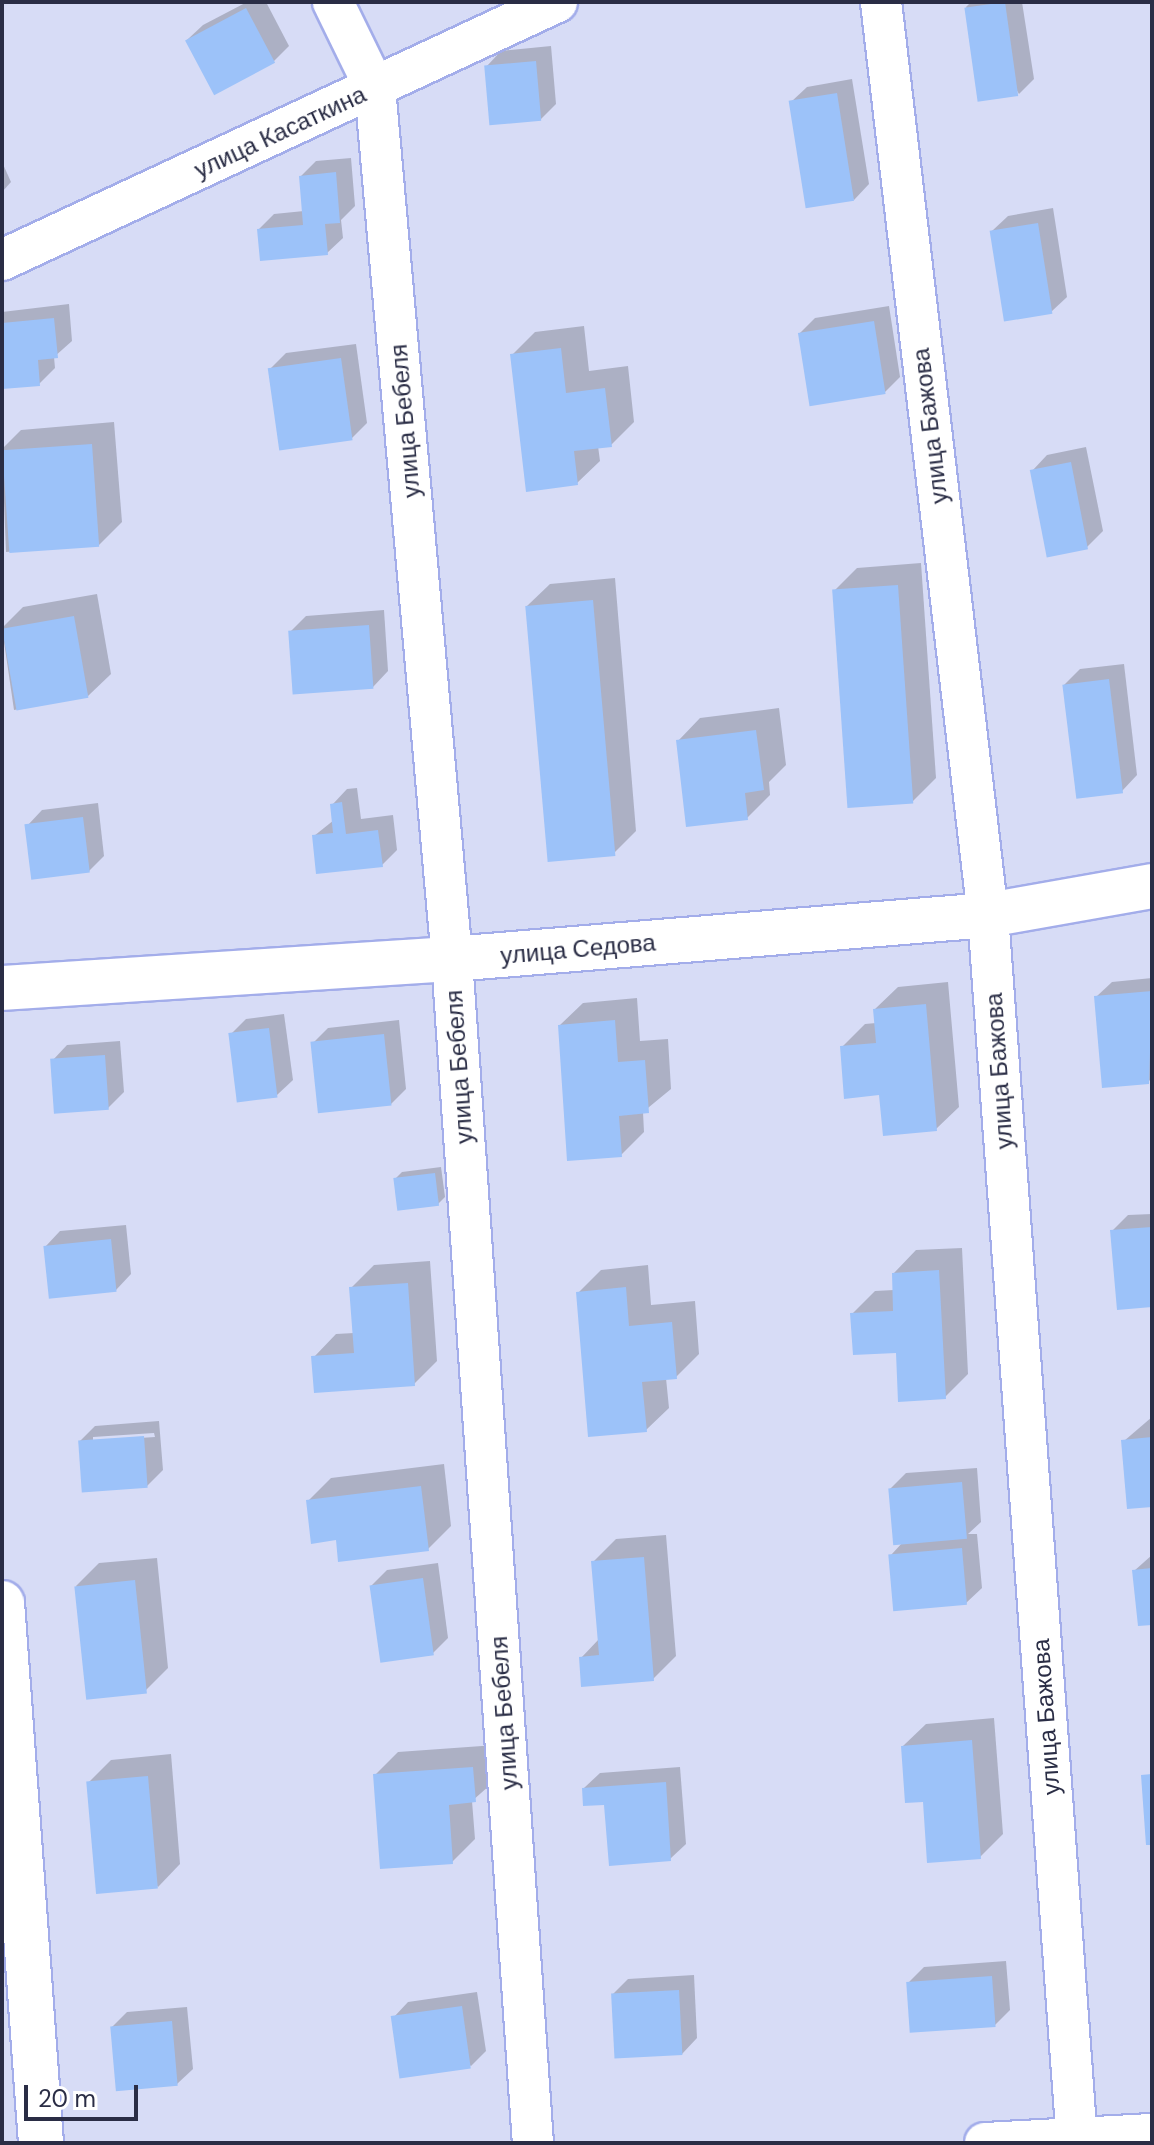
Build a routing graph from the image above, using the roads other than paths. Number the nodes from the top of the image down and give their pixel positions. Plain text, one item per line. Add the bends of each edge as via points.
1 (333, 2) edge
2 (557, 2) edge
3 (881, 2) edge
4 (375, 88) junction
5 (2, 260) edge
6 (1152, 886) edge
7 (988, 915) junction
8 (452, 959) junction
9 (2, 988) edge
10 (2, 1603) edge
11 (1152, 2134) edge
12 (1077, 2140) edge
13 (41, 2143) edge
14 (533, 2143) edge
15 (985, 2143) edge

1 - 4 street, улица Бебеля
2 - 4 street, улица Касаткина
3 - 7 street, улица Бажова
4 - 5 street, улица Касаткина
4 - 8 street, улица Бебеля
6 - 7 street, улица Седова
7 - 8 street, улица Седова
7 - 12 street, улица Бажова
8 - 9 street, улица Седова
8 - 14 street, улица Бебеля
10 - 13 street
11 - 12 street
12 - 15 street

